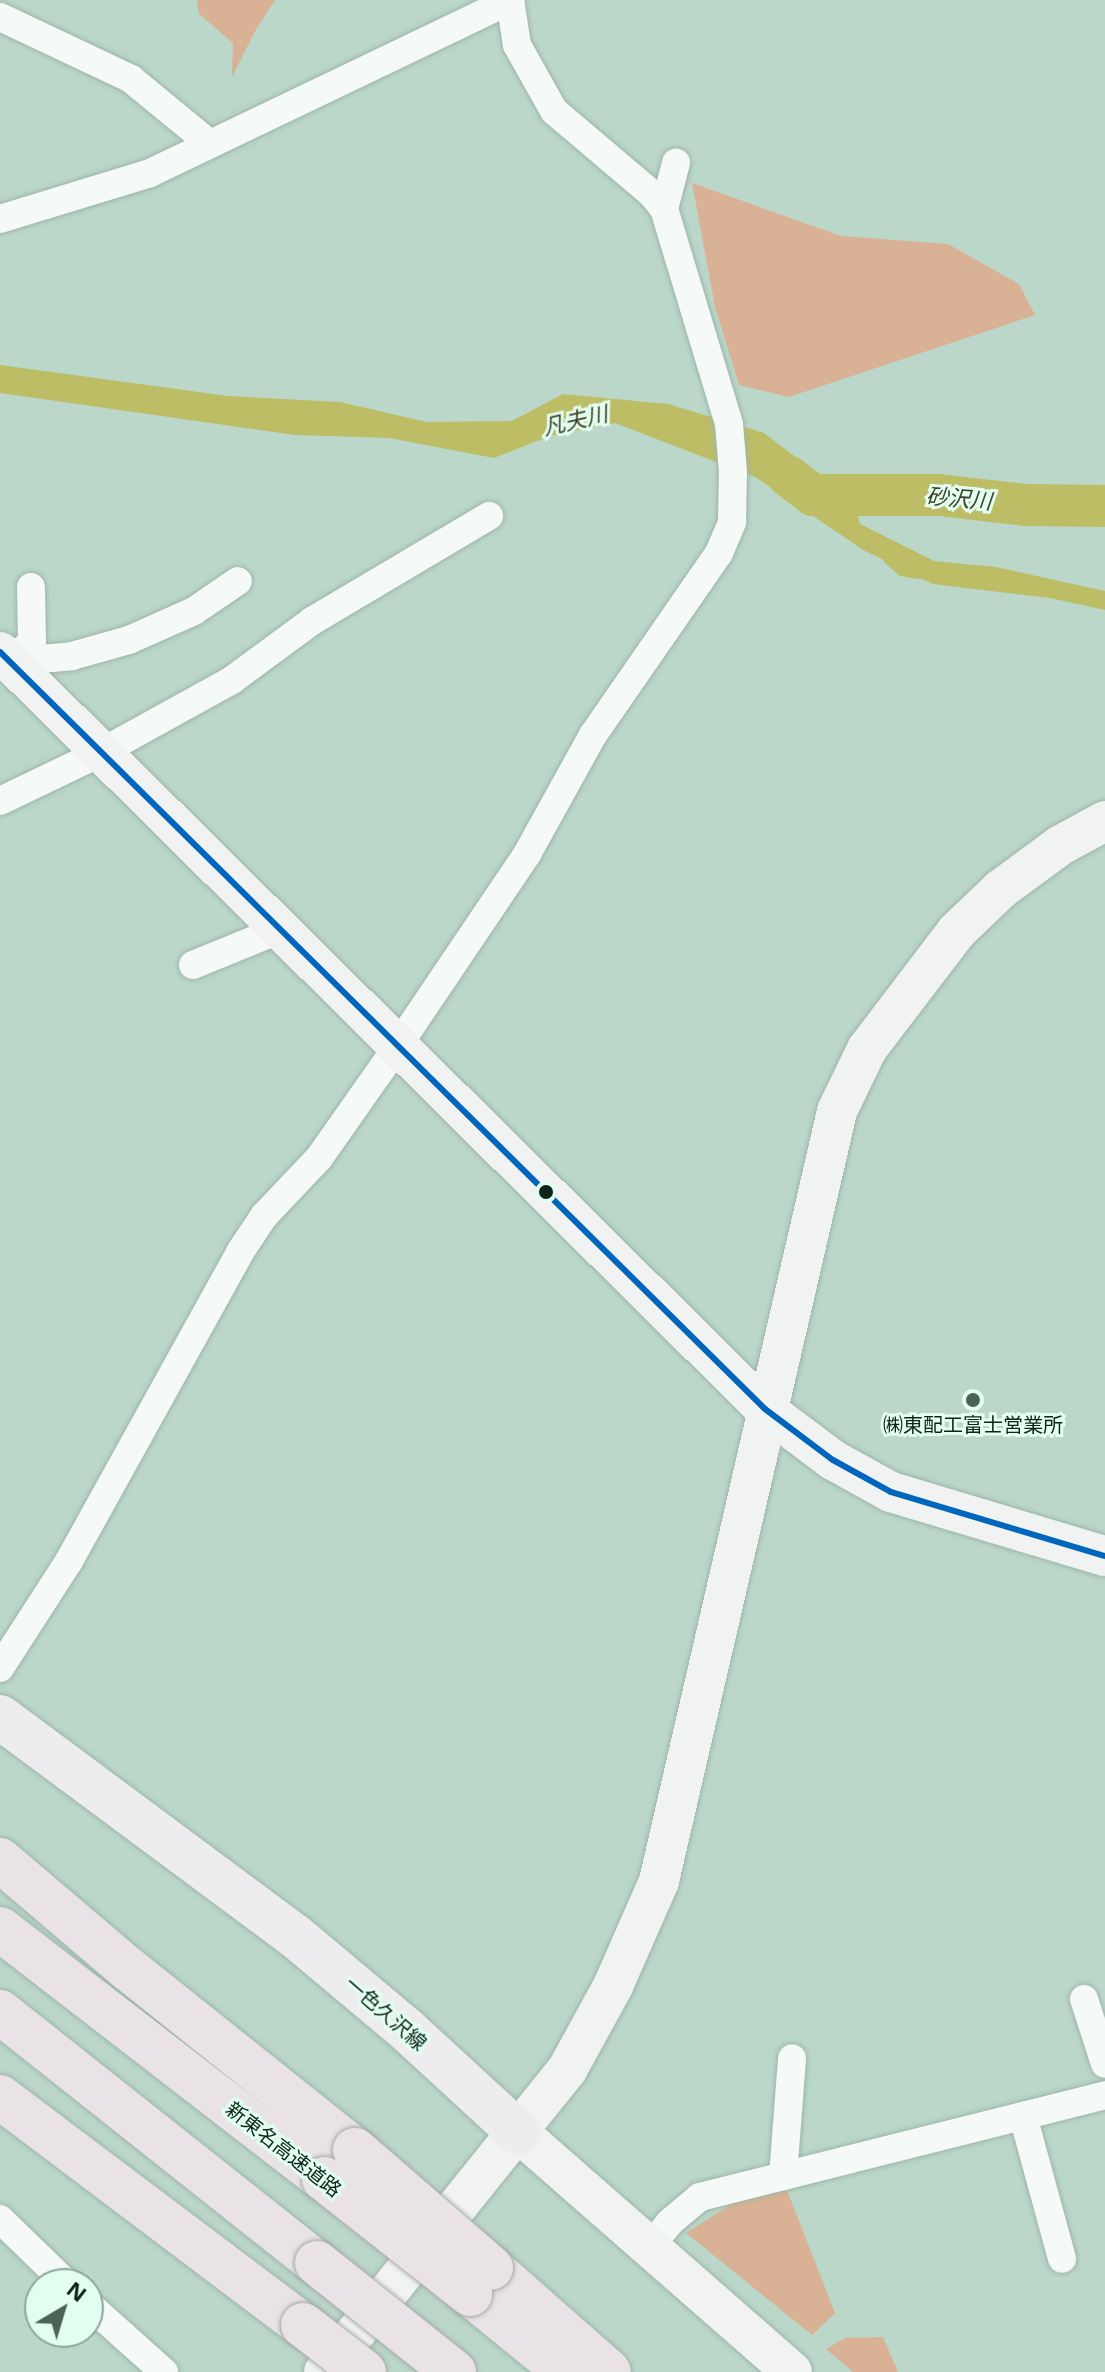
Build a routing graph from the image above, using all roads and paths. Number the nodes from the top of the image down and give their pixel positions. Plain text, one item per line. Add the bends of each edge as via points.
1 (510, 0) edge
2 (0, 17) edge
3 (209, 143) junction
4 (676, 163) dead end
5 (664, 209) junction
6 (0, 219) edge
7 (489, 516) dead end
8 (238, 581) dead end
9 (31, 587) dead end
10 (12, 655) edge
11 (100, 753) junction
12 (0, 801) edge
13 (1105, 821) edge
14 (281, 929) junction
15 (193, 965) dead end
16 (399, 1044) junction
17 (765, 1409) junction
18 (1105, 1556) edge
19 (0, 1668) edge
20 (0, 1717) edge
21 (0, 1860) edge
22 (0, 1929) edge
23 (1084, 1999) dead end
24 (0, 2012) edge
25 (792, 2058) dead end
26 (1105, 2064) edge
27 (1105, 2095) edge
28 (0, 2097) edge
29 (1023, 2116) junction
30 (518, 2132) junction
31 (339, 2165) junction
32 (783, 2176) junction
33 (0, 2219) edge
34 (649, 2248) junction
35 (1062, 2259) dead end
36 (51, 2268) edge
37 (480, 2281) junction
38 (104, 2318) edge
39 (164, 2372) edge
40 (324, 2372) edge
41 (364, 2372) edge
42 (454, 2372) edge
43 (566, 2372) edge
44 (609, 2372) edge
45 (792, 2372) edge

1 - 3 street
1 - 5 street via 517,45 554,111
2 - 3 street via 131,79
3 - 6 street via 150,173
4 - 5 street
5 - 16 street via 729,424 732,522 719,553 593,735 527,854
7 - 11 street via 312,621 232,680
8 - 10 street via 194,611 129,640 72,656
9 - 10 street via 32,641
10 - 11 street
11 - 12 street
11 - 14 street
13 - 17 street via 1001,889 956,932 867,1049 837,1111
14 - 15 street
14 - 16 street
16 - 17 street
16 - 19 street via 319,1158 264,1216 240,1252 69,1561
17 - 18 street via 833,1460 891,1492
17 - 30 street via 659,1881 613,1986 567,2070
20 - 30 main road, 一色久沢線 via 295,1936
21 - 31 highway via 127,1968
22 - 31 highway, 新東名高速道路
23 - 26 street
24 - 42 highway, bridge
25 - 32 street
27 - 29 street
28 - 41 highway, bridge
29 - 32 street
29 - 35 street
30 - 34 street
30 - 40 street
31 - 37 highway, 新東名高速道路, bridge
32 - 34 street via 700,2197
33 - 36 street
34 - 45 street
37 - 43 highway, 新東名高速道路
37 - 44 highway
38 - 39 street

